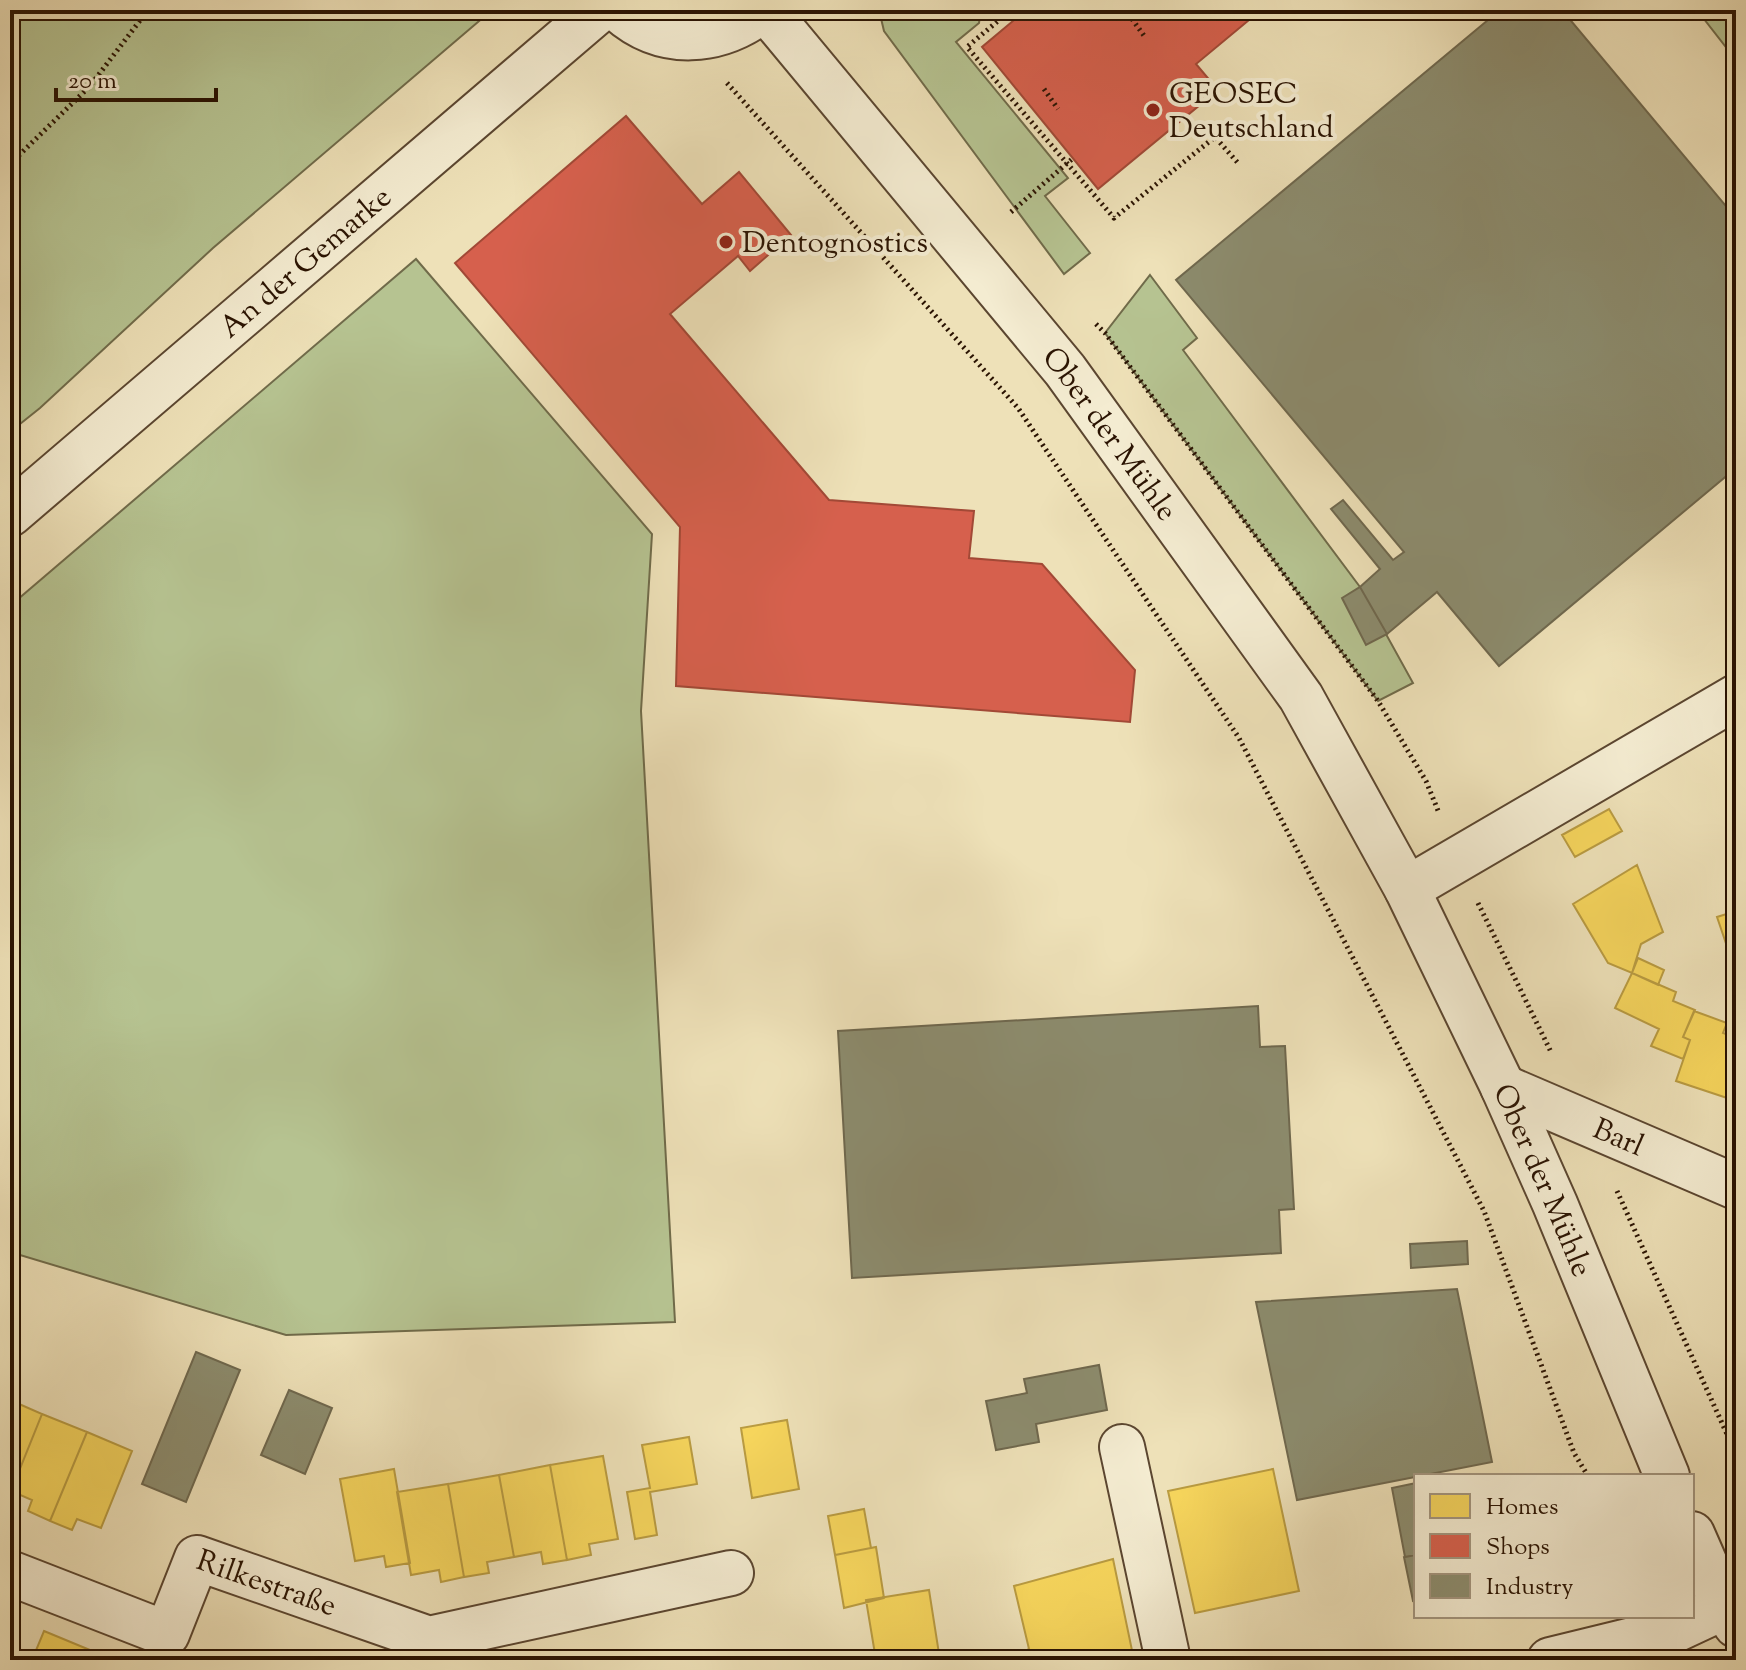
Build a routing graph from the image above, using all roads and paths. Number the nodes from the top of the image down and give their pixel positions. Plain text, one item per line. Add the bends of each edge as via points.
1 (148, 10) edge
2 (599, 10) edge
3 (619, 10) edge
4 (765, 10) edge
5 (1011, 10) edge
6 (1132, 19) dead end
7 (1145, 37) dead end
8 (726, 82) dead end
9 (1044, 89) dead end
10 (1058, 109) dead end
11 (1072, 159) dead end
12 (1238, 163) dead end
13 (10, 164) edge
14 (1011, 212) dead end
15 (10, 514) edge
16 (1736, 697) edge
17 (1407, 889) junction
18 (1503, 1087) junction
19 (1730, 1172) edge
20 (1122, 1447) dead end
21 (1587, 1474) edge
22 (1666, 1474) edge
23 (1694, 1538) edge
24 (10, 1573) edge
25 (731, 1573) dead end
26 (1730, 1616) edge
27 (491, 1644) edge
28 (1168, 1660) edge
29 (1550, 1660) edge

1 - 13 path via 90,86
2 - 15 street, An der Gemarke
3 - 4 street via 665,35 694,37 730,32
4 - 17 street, Ober der Mühle via 1092,408 1301,697
5 - 12 path via 967,47 1114,218 1215,137
6 - 7 path
8 - 21 path via 1018,408 1239,738 1484,1211 1574,1453
9 - 10 path
11 - 14 path, bridge
16 - 17 street
17 - 18 street, Ober der Mühle
18 - 19 street, Barl
18 - 22 street, Ober der Mühle
20 - 28 street
23 - 26 street
24 - 27 street, Rilkestraße via 167,1634 197,1558 429,1639
25 - 27 street, Rilkestraße
26 - 29 street

